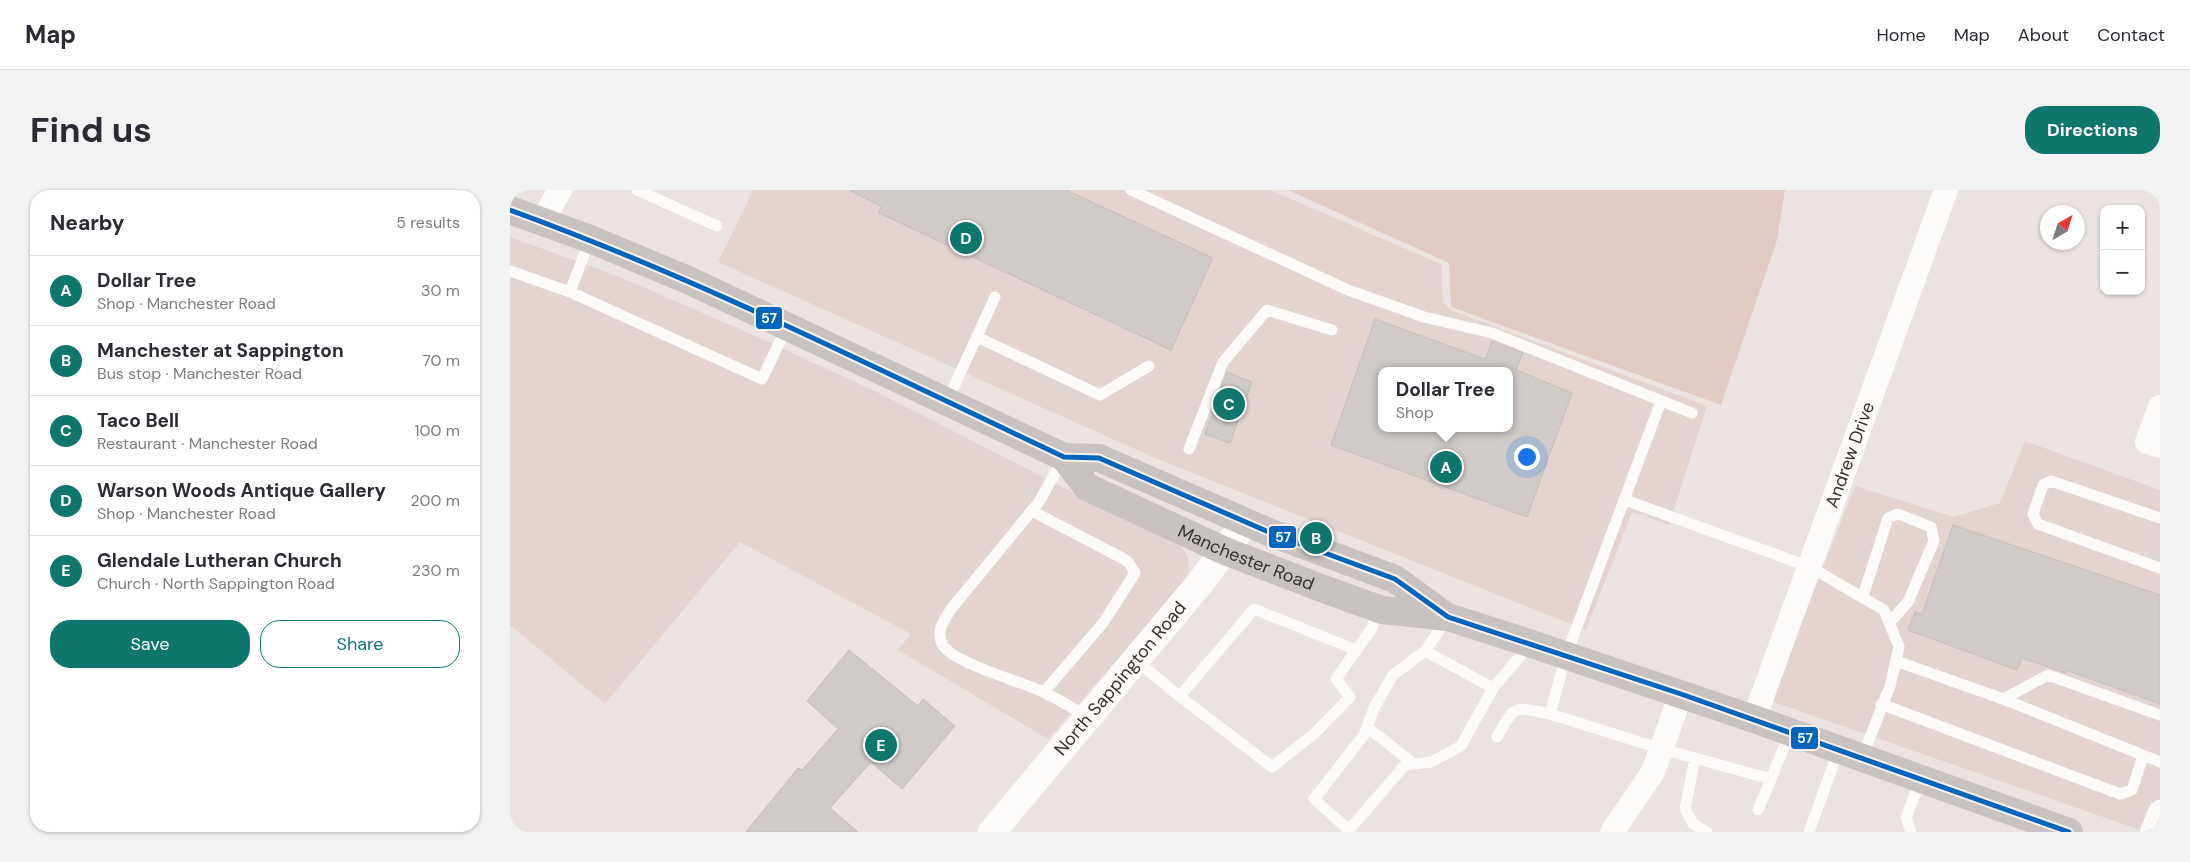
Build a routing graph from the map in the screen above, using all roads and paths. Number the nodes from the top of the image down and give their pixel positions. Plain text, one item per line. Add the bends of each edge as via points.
1 (560, 190) edge
2 (637, 190) edge
3 (1130, 190) edge
4 (1946, 190) edge
5 (510, 210) edge
6 (542, 221) junction
7 (716, 226) dead end
8 (590, 239) junction
9 (510, 271) edge
10 (570, 292) junction
11 (995, 297) dead end
12 (787, 327) junction
13 (1332, 330) dead end
14 (977, 337) junction
15 (1149, 366) dead end
16 (1661, 400) junction
17 (947, 403) junction
18 (2160, 408) edge
19 (1692, 413) dead end
20 (2154, 444) edge
21 (1189, 449) dead end
22 (1064, 457) junction
23 (1625, 500) junction
24 (1032, 511) junction
25 (2160, 518) edge
26 (1245, 522) junction
27 (1225, 551) junction
28 (1810, 567) junction
29 (2160, 568) edge
30 (1863, 596) junction
31 (1378, 608) junction
32 (1448, 618) junction
33 (1889, 623) junction
34 (1532, 644) junction
35 (1356, 650) junction
36 (1425, 652) junction
37 (1566, 656) junction
38 (1136, 660) junction
39 (1896, 660) junction
40 (1493, 688) junction
41 (1044, 692) junction
42 (1681, 694) junction
43 (1180, 696) junction
44 (2003, 699) junction
45 (1881, 704) junction
46 (1550, 714) junction
47 (2160, 715) edge
48 (1088, 717) junction
49 (1754, 719) junction
50 (1367, 727) junction
51 (1790, 732) junction
52 (1497, 736) dead end
53 (1662, 749) junction
54 (1850, 754) junction
55 (2144, 756) junction
56 (1695, 758) junction
57 (2160, 762) edge
58 (1414, 764) junction
59 (1771, 778) junction
60 (1921, 778) junction
61 (1758, 810) dead end
62 (2160, 812) edge
63 (2043, 828) edge
64 (992, 832) edge
65 (1612, 832) edge
66 (1707, 832) edge
67 (1809, 832) edge
68 (1911, 832) edge
69 (2070, 832) edge
70 (2152, 832) edge

1 - 6 street
2 - 7 lane
3 - 16 lane via 1348,290 1424,317 1492,332
4 - 28 street, Andrew Drive
5 - 6 main road, Manchester Road
6 - 8 main road, Manchester Road
8 - 10 lane
8 - 12 main road, Manchester Road via 688,280
9 - 10 lane
10 - 12 lane via 762,378
11 - 14 lane
12 - 17 main road, Manchester Road
13 - 21 lane via 1267,310 1222,362
14 - 15 lane via 1100,395
14 - 17 lane
16 - 19 lane
16 - 23 lane
17 - 22 main road, Manchester Road
18 - 20 street
22 - 24 lane
22 - 26 main road, Manchester Road via 1099,458
22 - 27 main road, Manchester Road via 1087,487
23 - 28 lane
23 - 37 lane
24 - 41 lane via 1124,559 1135,573 1103,623
24 - 41 lane via 951,609 939,629 943,646 964,661
25 - 29 lane via 2051,481 2043,485 2033,514 2038,524
26 - 27 street, North Sappington Road
26 - 32 main road, Manchester Road via 1395,579
27 - 31 main road, Manchester Road
27 - 38 street, North Sappington Road
28 - 30 lane
28 - 49 street, Andrew Drive
30 - 33 lane via 1884,610
30 - 33 lane via 1888,518 1898,514 1931,527 1934,541 1908,602
31 - 32 main road, Manchester Road
31 - 35 lane via 1372,628
32 - 34 main road, Manchester Road
32 - 36 lane
33 - 39 lane via 1898,647
34 - 37 main road, Manchester Road
34 - 40 lane
35 - 43 lane via 1254,609
35 - 43 lane via 1336,679 1350,696 1315,733 1272,767
36 - 40 lane
36 - 50 lane via 1393,675
37 - 42 main road, Manchester Road
37 - 46 lane
38 - 43 lane
38 - 48 street, North Sappington Road
39 - 44 lane
39 - 45 lane via 1890,686
40 - 58 lane via 1460,746 1431,762
41 - 48 lane
42 - 49 main road, Manchester Road
42 - 53 street
44 - 47 lane via 2048,675
44 - 55 lane
45 - 54 lane
45 - 55 lane via 2120,794 2132,790
46 - 52 lane via 1519,708 1512,710
46 - 53 lane
48 - 64 street, North Sappington Road
49 - 51 main road, Manchester Road
50 - 58 lane
50 - 58 lane via 1314,799 1349,830 1405,765
51 - 54 main road, Manchester Road
51 - 59 lane
53 - 56 lane
53 - 65 street via 1653,772
54 - 60 main road, Manchester Road
54 - 67 lane
55 - 57 lane
56 - 59 lane
56 - 66 lane via 1685,809 1693,824
59 - 61 lane
60 - 63 main road, Manchester Road
60 - 68 lane via 1906,818
62 - 70 street
63 - 69 main road, Manchester Road

